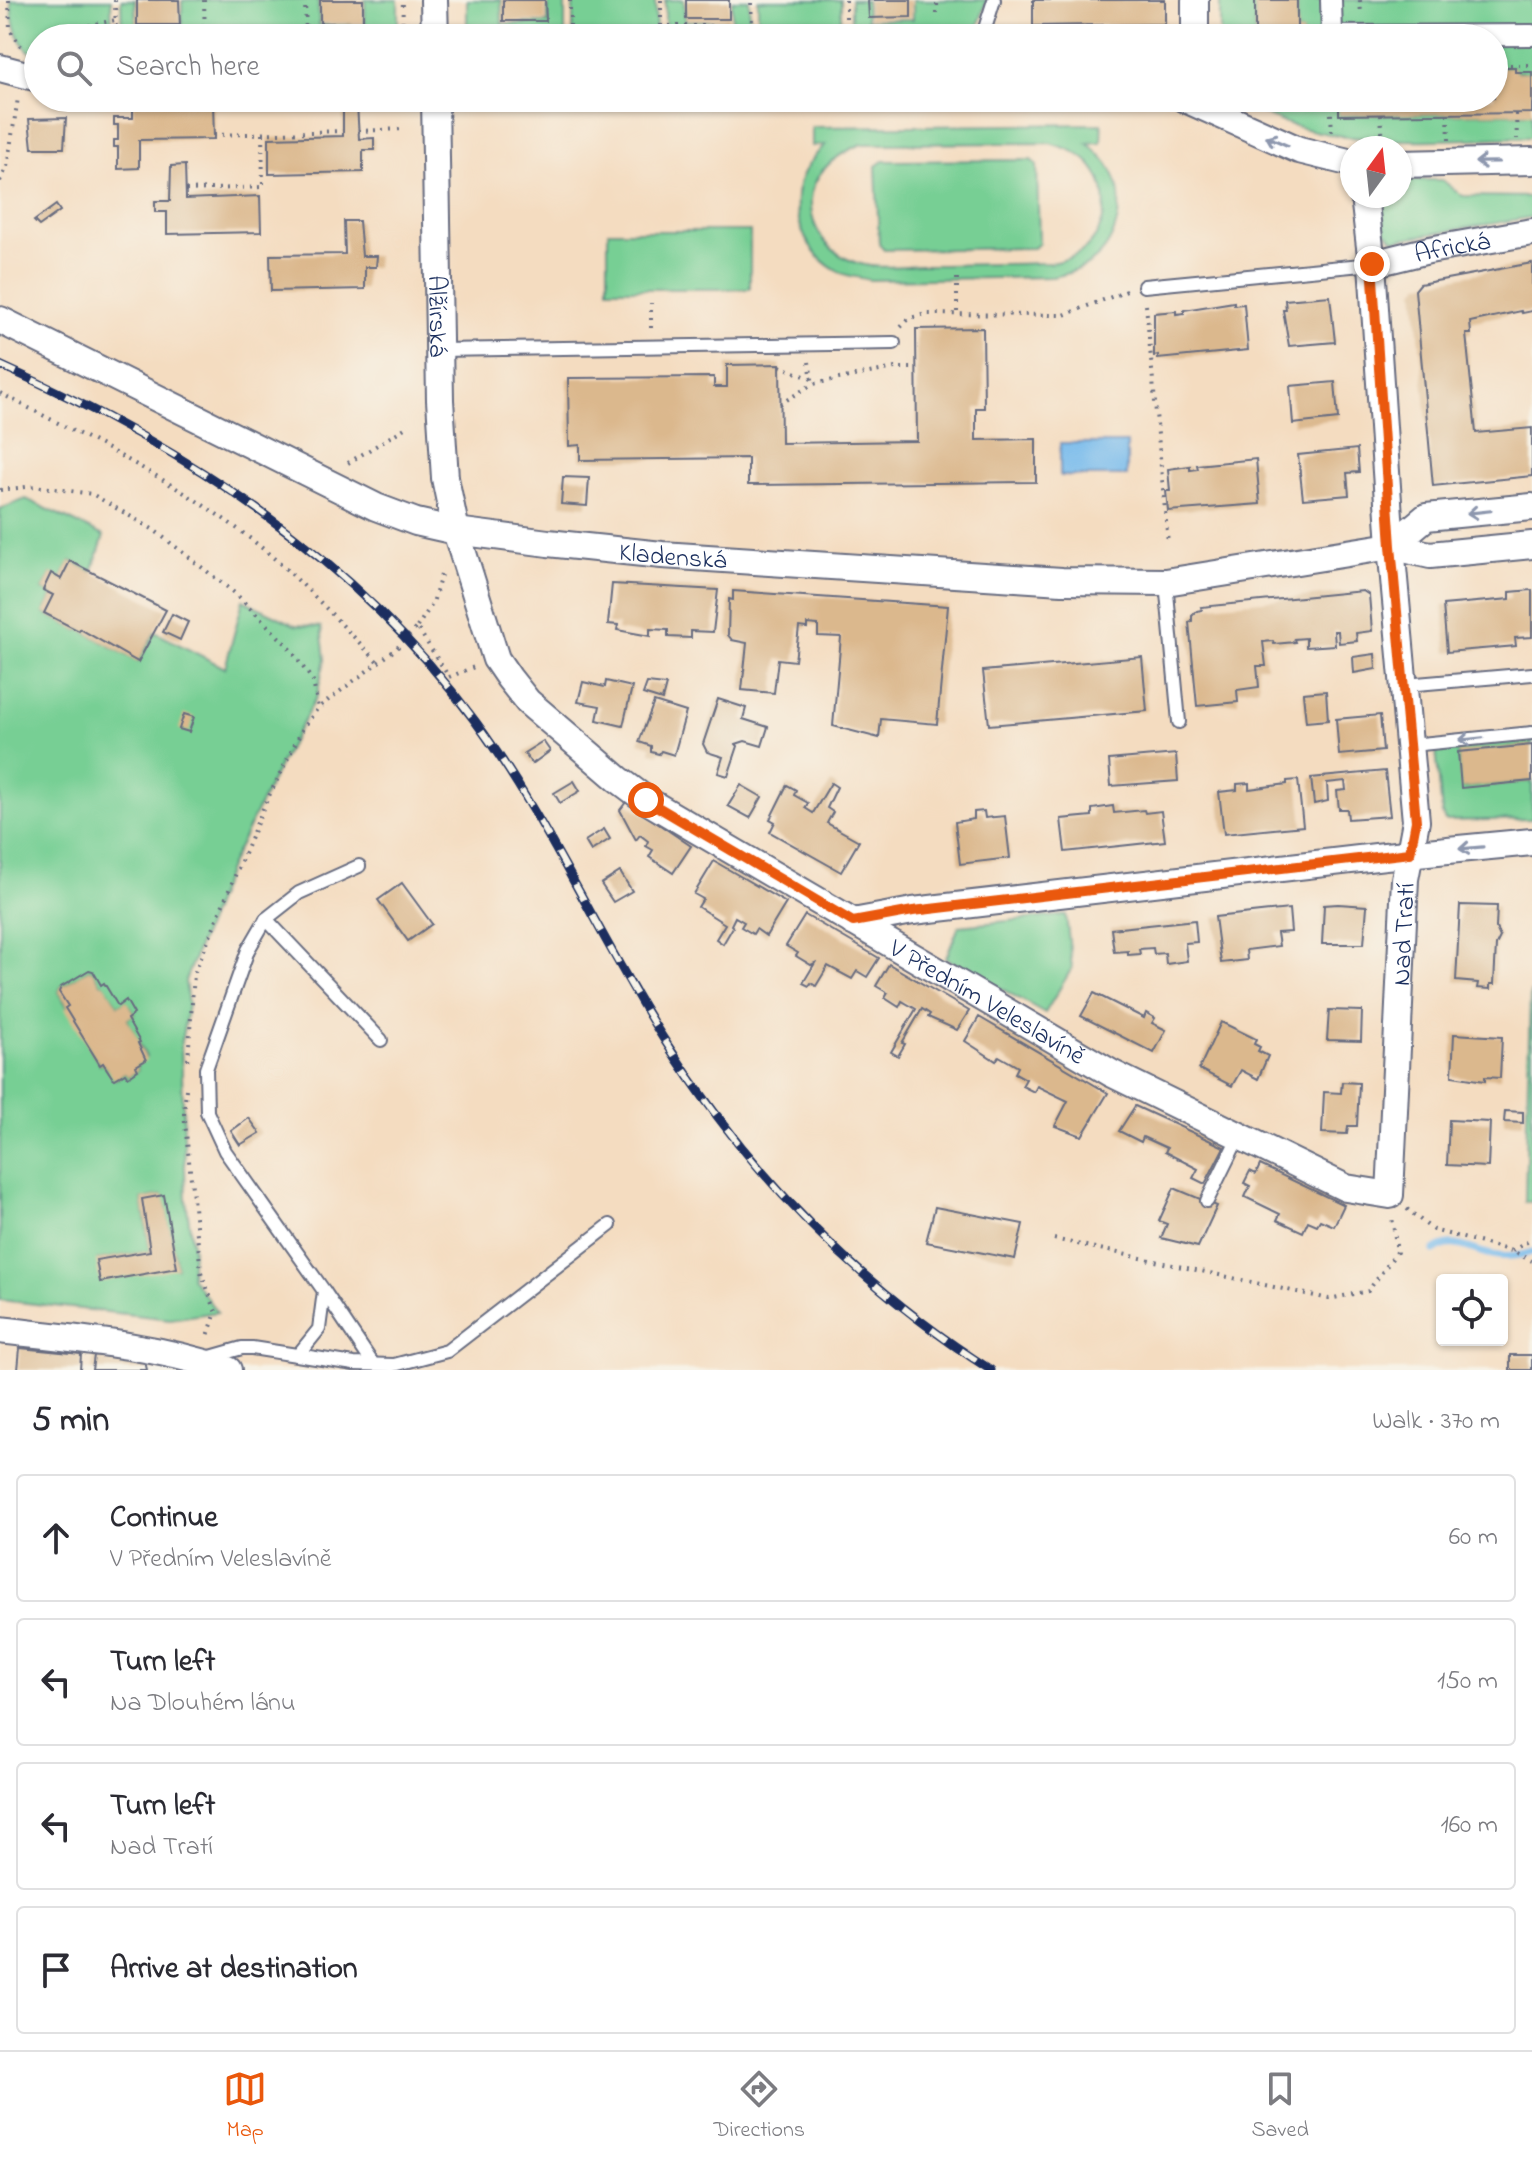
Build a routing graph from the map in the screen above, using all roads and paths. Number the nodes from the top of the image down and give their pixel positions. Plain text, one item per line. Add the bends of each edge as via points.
1 (9, 0) edge
2 (115, 0) edge
3 (204, 0) edge
4 (305, 0) edge
5 (403, 0) edge
6 (434, 0) edge
7 (570, 0) edge
8 (661, 0) edge
9 (751, 0) edge
10 (846, 0) edge
11 (937, 0) edge
12 (994, 0) edge
13 (1195, 0) edge
14 (1331, 0) edge
15 (937, 14) dead end
16 (116, 20) junction
17 (96, 24) edge
18 (116, 24) edge
19 (205, 24) edge
20 (306, 24) edge
21 (402, 24) edge
22 (435, 24) edge
23 (570, 24) edge
24 (661, 24) edge
25 (752, 24) edge
26 (846, 24) edge
27 (986, 24) edge
28 (1195, 24) edge
29 (1332, 24) edge
30 (1508, 35) edge
31 (1532, 35) edge
32 (1508, 65) edge
33 (1532, 65) edge
34 (21, 67) edge
35 (435, 112) edge
36 (1217, 112) edge
37 (1331, 112) edge
38 (1448, 114) dead end
39 (1516, 114) dead end
40 (1381, 115) dead end
41 (403, 129) dead end
42 (343, 131) dead end
43 (358, 131) dead end
44 (262, 133) junction
45 (214, 135) dead end
46 (1387, 136) edge
47 (1333, 140) dead end
48 (1449, 145) dead end
49 (1524, 153) edge
50 (1412, 154) edge
51 (1340, 160) edge
52 (0, 181) edge
53 (186, 190) dead end
54 (1365, 208) edge
55 (1532, 232) edge
56 (1372, 264) junction
57 (957, 278) dead end
58 (1144, 286) junction
59 (651, 303) dead end
60 (957, 314) junction
61 (0, 320) edge
62 (894, 343) joint
63 (805, 344) junction
64 (650, 346) junction
65 (439, 350) junction
66 (780, 366) dead end
67 (916, 368) dead end
68 (813, 382) junction
69 (0, 393) edge
70 (780, 404) dead end
71 (408, 426) dead end
72 (348, 463) dead end
73 (0, 490) edge
74 (1532, 507) edge
75 (456, 531) junction
76 (1168, 543) dead end
77 (1532, 545) edge
78 (1391, 546) junction
79 (446, 557) dead end
80 (1166, 582) junction
81 (417, 627) junction
82 (496, 659) junction
83 (378, 662) junction
84 (1532, 674) edge
85 (1405, 685) junction
86 (1179, 722) dead end
87 (1532, 733) edge
88 (1411, 745) junction
89 (1532, 842) edge
90 (1410, 853) junction
91 (359, 866) dead end
92 (266, 919) junction
93 (853, 922) junction
94 (381, 1040) dead end
95 (1239, 1136) junction
96 (1390, 1195) junction
97 (1207, 1201) dead end
98 (610, 1225) dead end
99 (1054, 1239) dead end
100 (1532, 1239) edge
101 (1512, 1251) junction
102 (1532, 1261) edge
103 (324, 1291) junction
104 (0, 1330) edge
105 (298, 1355) junction
106 (373, 1364) junction
107 (193, 1365) edge
108 (228, 1370) edge

1 - 34 path via 10,30
2 - 16 path
3 - 19 path
4 - 20 path
5 - 21 path
6 - 22 street
7 - 23 path
8 - 24 path
9 - 25 path
10 - 26 path
11 - 15 path
12 - 27 lane
13 - 28 street
14 - 29 street
16 - 17 path
16 - 18 path
30 - 31 street
32 - 33 path
34 - 52 path via 7,167
35 - 65 street, Alžírská
51 -> 36 street via 1299,150
37 - 47 path
38 - 48 path
39 - 49 path
40 - 46 path
41 - 43 path
42 - 44 path
44 - 45 path
44 - 53 path via 263,187
49 -> 50 street
54 - 56 street, Nad Tratí
55 - 56 street, Africká
56 - 58 lane
56 - 78 street, Nad Tratí
57 - 60 path
58 - 60 path via 1064,315
58 - 76 path
59 - 64 path
60 - 62 path via 910,318
61 - 75 street, Kladenská via 376,507
62 - 63 lane
63 - 64 lane
63 - 68 path
64 - 65 lane
65 - 75 street, Alžírská via 443,467
66 - 68 path
67 - 68 path
68 - 70 path
69 - 83 path via 160,476 248,537
71 - 72 path
73 - 83 path via 35,486 92,494 154,530 236,594 287,645 313,681 318,708
74 -> 78 street via 1426,517
75 - 80 street, Kladenská via 662,555 1062,581
75 - 82 street, V Předním Veleslavíně
77 - 78 street, Kladenská via 1430,555
78 - 80 street, Kladenská
78 - 85 street, Nad Tratí
79 - 81 path via 433,603
80 - 86 lane
81 - 82 path via 449,677
81 - 83 path
82 - 93 street, V Předním Veleslavíně via 528,702 637,793
84 - 85 lane
85 - 88 street, Nad Tratí
87 -> 88 lane
88 - 90 street, Nad Tratí via 1416,821
89 -> 90 street
90 - 93 street
90 - 96 street, Nad Tratí
91 - 92 lane via 299,893
92 - 94 lane
92 - 103 lane via 248,950 206,1069 207,1112 225,1151
93 - 95 street, V Předním Veleslavíně via 1111,1073
95 - 96 street, V Předním Veleslavíně via 1346,1188
95 - 97 lane
96 - 99 path via 1397,1252 1368,1291 1329,1299
96 - 101 path via 1433,1230
98 - 106 lane via 447,1351 394,1365
100 - 101 path
101 - 102 path
103 - 105 lane via 319,1329
103 - 106 lane
104 - 107 street via 124,1344
105 - 106 lane
105 - 107 lane via 242,1348
107 - 108 street

